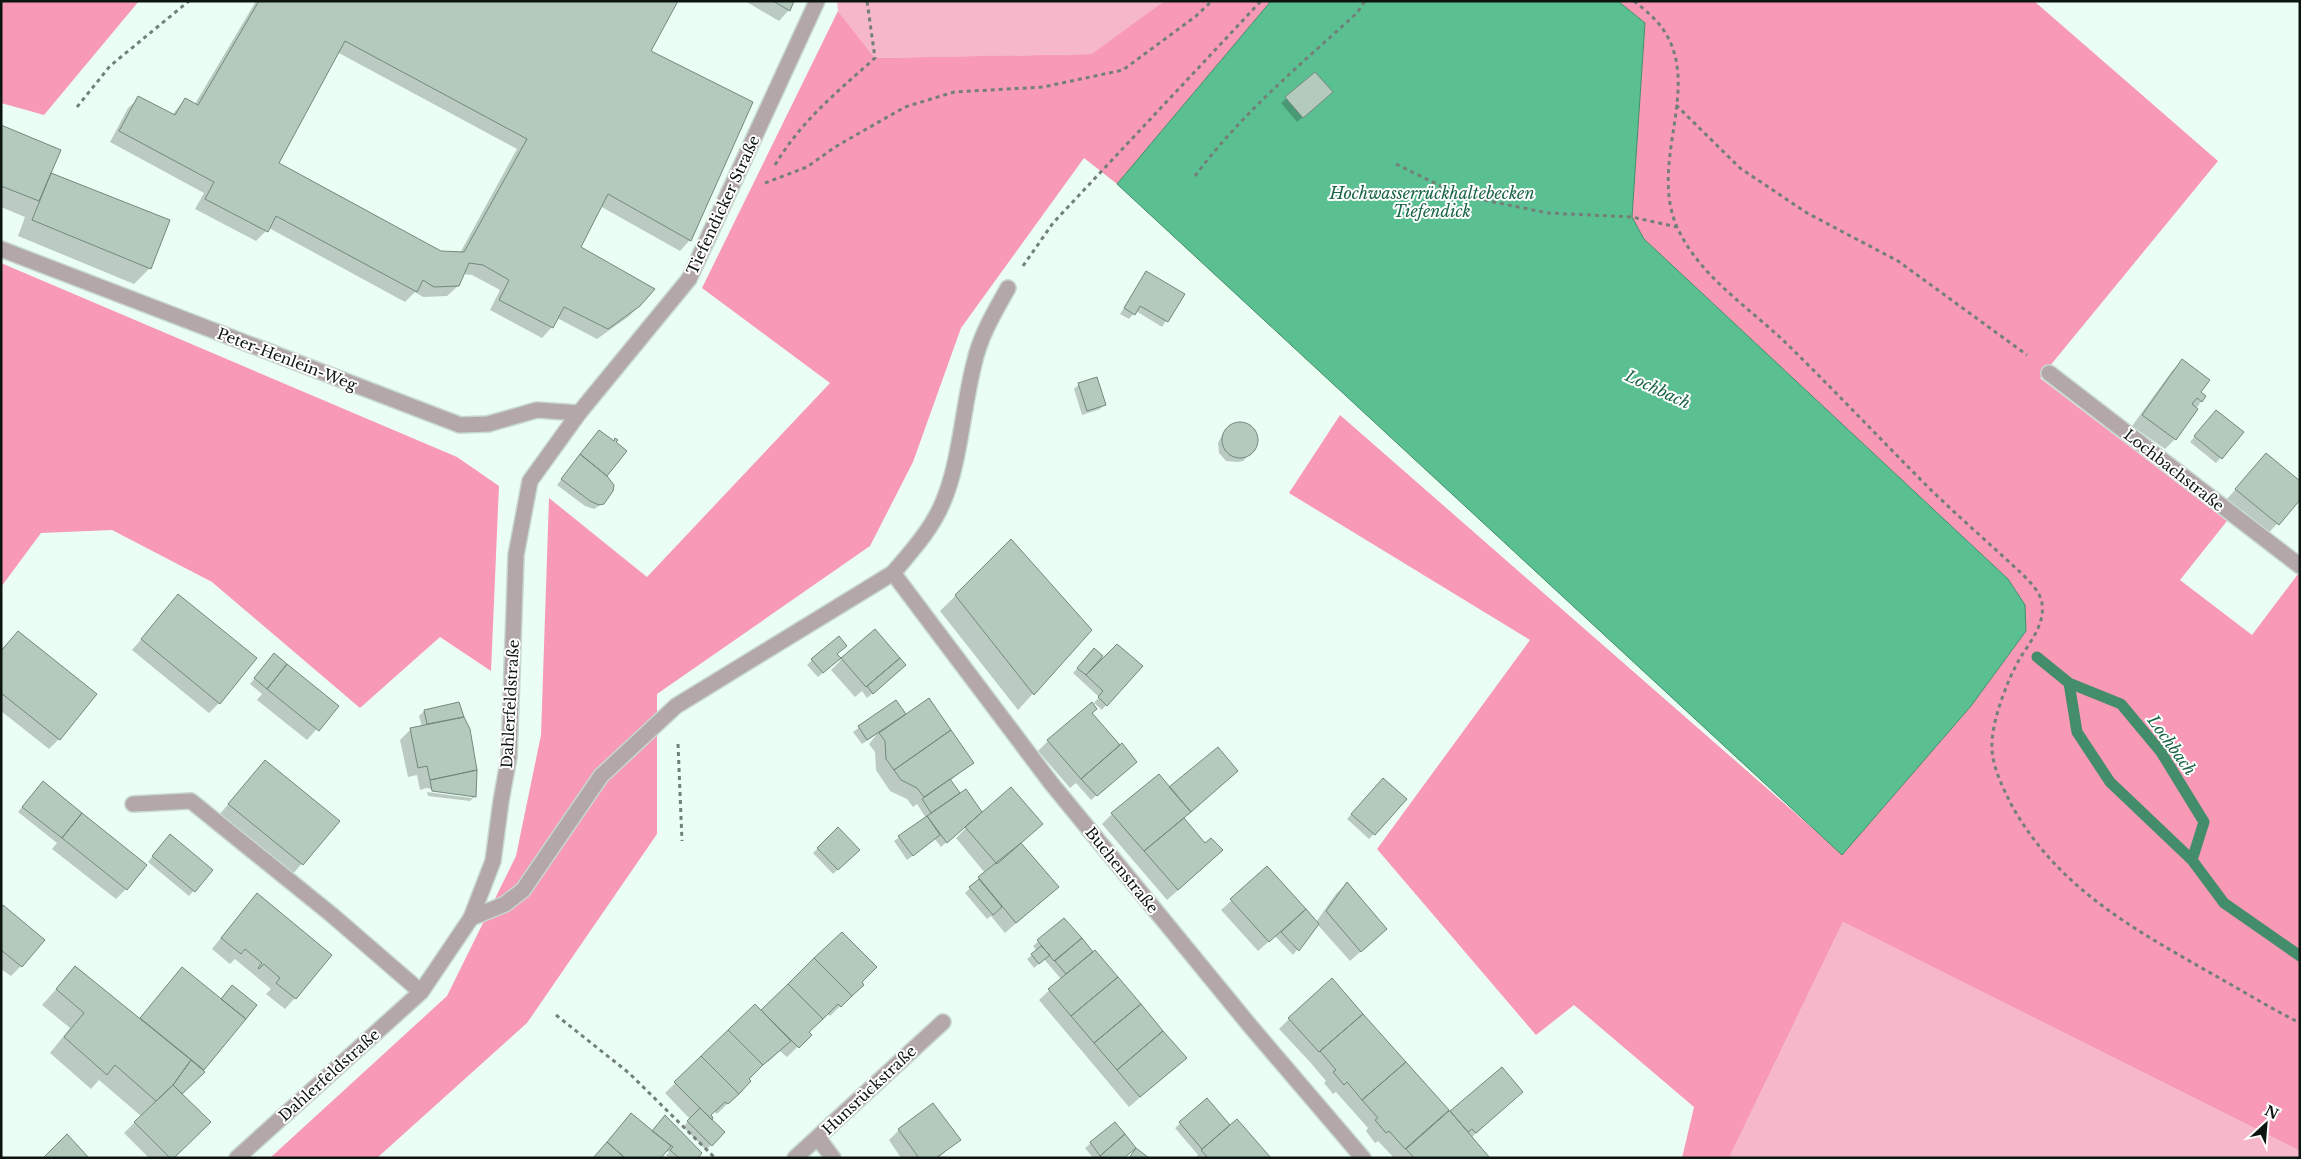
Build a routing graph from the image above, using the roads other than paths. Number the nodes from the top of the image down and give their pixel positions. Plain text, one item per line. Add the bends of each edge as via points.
1 (817, 1) edge
2 (1, 249) edge
3 (1008, 288) road end
4 (2049, 373) road end
5 (579, 413) junction
6 (2300, 566) edge
7 (893, 574) junction
8 (133, 804) dead end
9 (471, 918) junction
10 (421, 992) junction
11 (943, 1022) dead end
12 (818, 1138) junction
13 (237, 1158) edge
14 (795, 1158) edge
15 (833, 1158) edge
16 (1363, 1158) edge

1 - 5 street, Tiefendicker Straße via 689,279
2 - 5 street, Peter-Henlein-Weg via 460,425 488,424 537,410
3 - 7 street via 984,330 943,502 918,544
4 - 6 street, Lochbachstraße
5 - 9 street, Dahlerfeldstraße via 530,481 516,555 510,757 493,861
7 - 9 street via 676,706 601,776 524,890 505,904
7 - 16 street, Buchenstraße via 1051,783
8 - 10 street via 191,801
9 - 10 street, Dahlerfeldstraße
10 - 13 street, Dahlerfeldstraße
11 - 12 street, Hunsrückstraße
12 - 14 street, Hunsrückstraße
12 - 15 street

